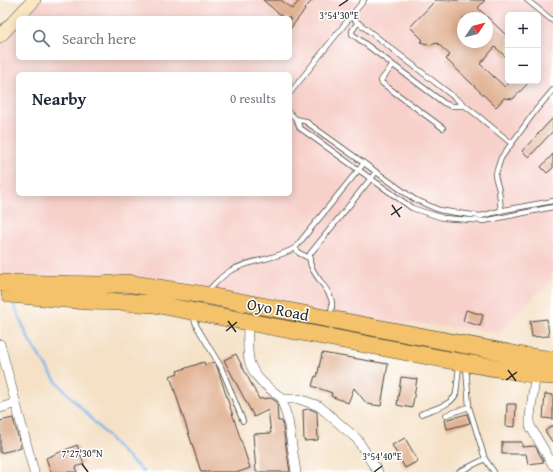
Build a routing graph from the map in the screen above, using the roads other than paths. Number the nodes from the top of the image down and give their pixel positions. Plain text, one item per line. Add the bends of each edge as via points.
1 (34, 0) edge
2 (364, 0) edge
3 (527, 0) edge
4 (19, 16) edge
5 (351, 17) junction
6 (16, 19) edge
7 (553, 20) edge
8 (358, 22) junction
9 (0, 36) edge
10 (393, 65) junction
11 (553, 90) edge
12 (292, 91) edge
13 (465, 106) junction
14 (292, 115) edge
15 (296, 119) junction
16 (443, 128) dead end
17 (511, 143) junction
18 (364, 163) junction
19 (359, 170) junction
20 (376, 172) junction
21 (370, 179) junction
22 (553, 201) edge
23 (553, 207) edge
24 (501, 210) junction
25 (296, 248) junction
26 (309, 258) junction
27 (9, 289) edge
28 (204, 295) junction
29 (191, 311) junction
30 (248, 323) junction
31 (325, 328) junction
32 (0, 344) edge
33 (536, 358) junction
34 (553, 360) edge
35 (463, 362) junction
36 (545, 376) edge
37 (283, 399) junction
38 (16, 403) junction
39 (469, 407) junction
40 (0, 408) edge
41 (421, 414) dead end
42 (446, 415) dead end
43 (243, 422) dead end
44 (485, 460) junction
45 (553, 465) edge
46 (34, 472) edge
47 (296, 472) edge
48 (378, 472) edge
49 (459, 472) edge
50 (494, 472) edge

1 - 4 street
2 - 5 lane
3 - 7 lane
5 - 8 lane
5 - 12 lane
6 - 9 street
8 - 10 lane via 352,34
8 - 13 lane
10 - 13 lane via 451,106
10 - 16 lane via 382,79 382,83
11 - 17 lane
13 - 17 lane
14 - 15 lane
15 - 18 lane via 305,121
15 - 19 lane via 300,128
17 - 24 lane via 501,158 495,176
18 - 19 lane
18 - 20 lane
19 - 21 lane
19 - 25 lane
20 - 21 lane
20 - 24 lane via 414,199 439,210 481,216
21 - 23 lane via 412,208 443,218 484,221
21 - 26 lane
22 - 24 lane
25 - 26 lane via 299,253
25 - 28 lane via 286,254 232,270
26 - 31 lane via 333,304
27 - 28 highway, Oyo Road via 126,283
27 - 29 highway, Oyo Road via 86,301 154,304
28 - 31 highway, Oyo Road
29 - 30 highway, Oyo Road
29 - 43 lane via 197,327 221,367
30 - 31 highway, Oyo Road
30 - 37 street via 249,360 255,374
31 - 33 highway, Oyo Road
31 - 35 highway, Oyo Road
32 - 38 street
33 - 34 highway, Oyo Road
33 - 36 street
35 - 36 highway, Oyo Road
35 - 39 lane
35 - 41 lane via 454,398 449,403
36 - 45 street via 530,416 530,426
37 - 47 street
37 - 48 street via 299,399 319,406 356,439
38 - 40 street
38 - 46 street
39 - 42 lane
39 - 44 lane
44 - 49 lane
44 - 50 lane

